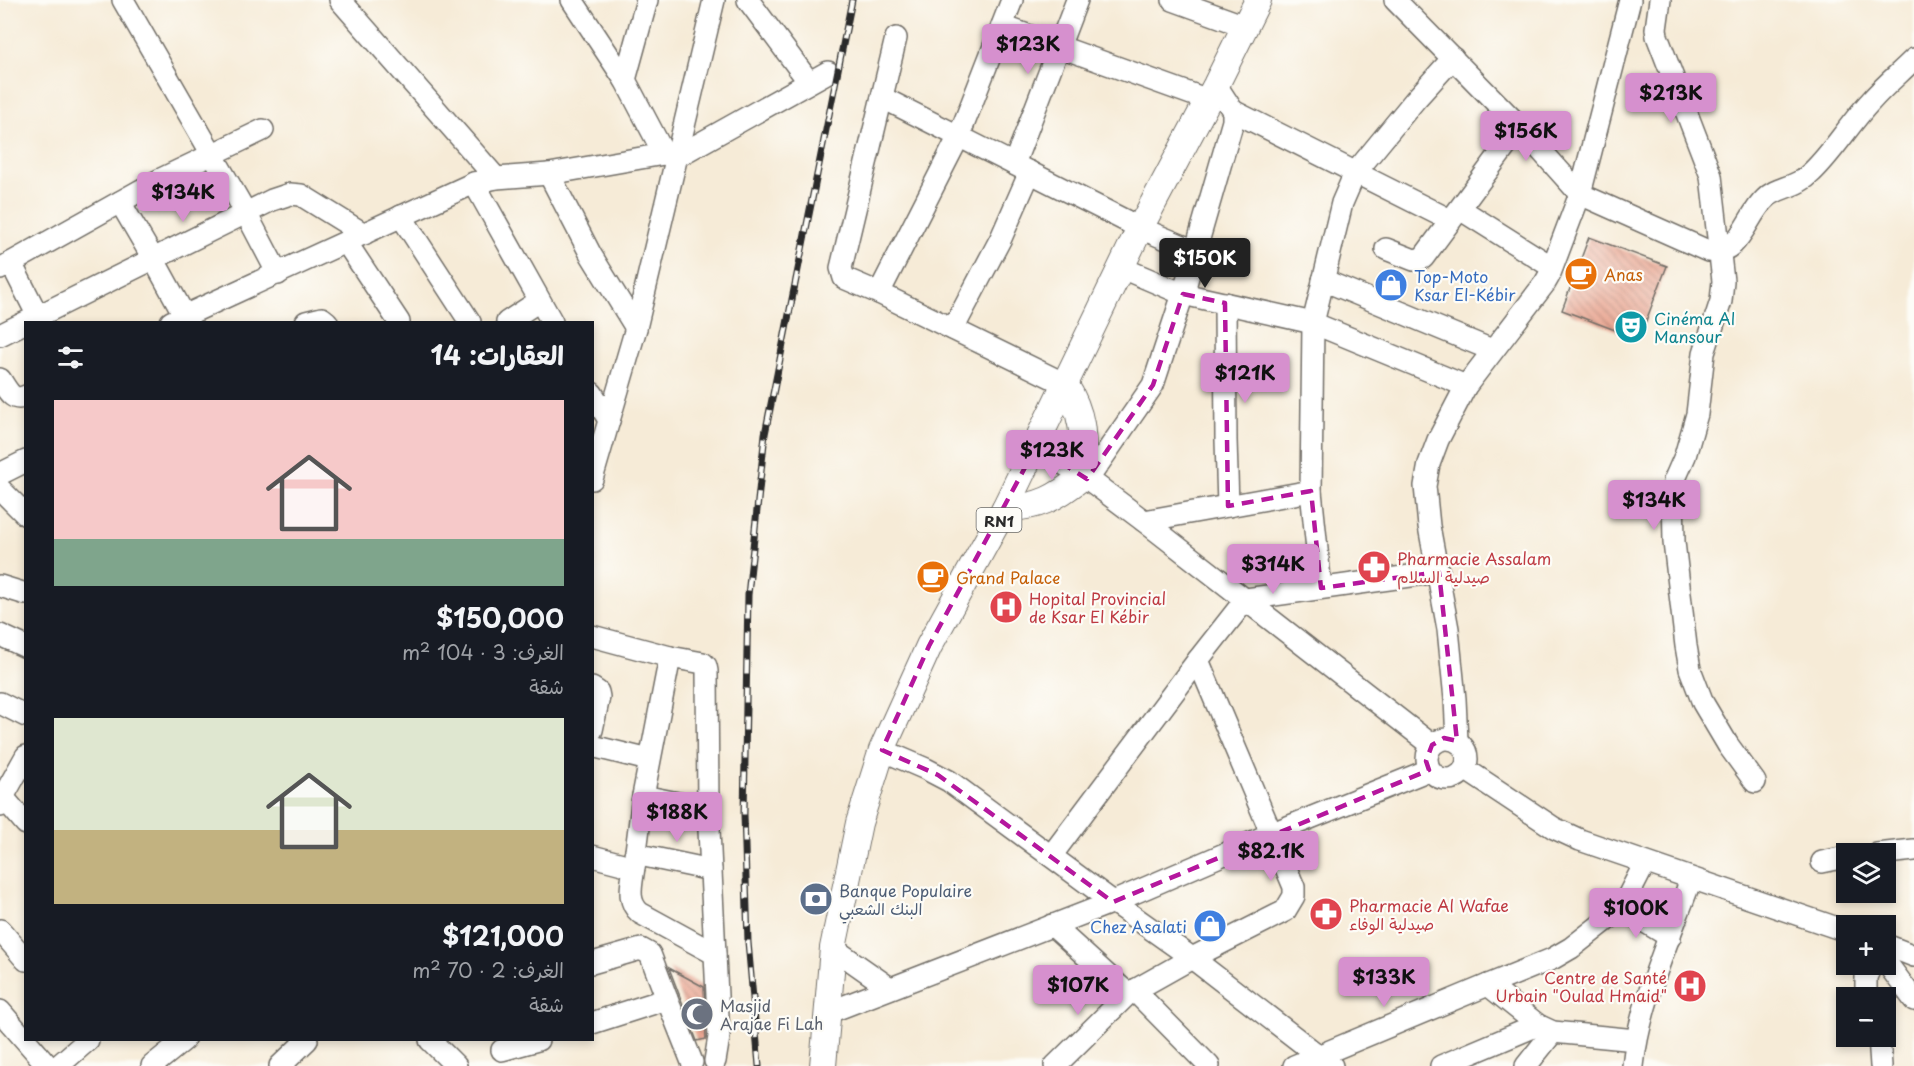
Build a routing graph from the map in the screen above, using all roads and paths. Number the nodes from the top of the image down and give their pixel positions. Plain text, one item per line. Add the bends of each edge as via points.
1 (123, 0) edge
2 (340, 0) edge
3 (572, 0) edge
4 (647, 0) edge
5 (714, 0) edge
6 (748, 0) edge
7 (1012, 0) edge
8 (1077, 0) edge
9 (1173, 0) edge
10 (1258, 0) edge
11 (1395, 0) edge
12 (1630, 0) edge
13 (1660, 0) edge
14 (1002, 26) junction
15 (1245, 26) junction
16 (896, 38) dead end
17 (1060, 46) junction
18 (1453, 58) junction
19 (1914, 59) edge
20 (828, 72) dead end
21 (624, 80) junction
22 (809, 82) junction
23 (1212, 92) junction
24 (883, 98) junction
25 (1233, 111) junction
26 (1520, 127) junction
27 (263, 130) dead end
28 (958, 136) junction
29 (213, 154) junction
30 (670, 156) junction
31 (1022, 168) junction
32 (1355, 173) junction
33 (549, 174) junction
34 (496, 178) junction
35 (474, 183) junction
36 (1580, 194) junction
37 (120, 202) junction
38 (246, 213) junction
39 (1455, 214) junction
40 (401, 216) junction
41 (1140, 228) junction
42 (355, 238) junction
43 (1386, 249) dead end
44 (1195, 251) junction
45 (1719, 252) junction
46 (154, 260) junction
47 (5, 266) edge
48 (1552, 267) junction
49 (1122, 268) junction
50 (278, 274) junction
51 (1323, 280) junction
52 (879, 293) junction
53 (1183, 294) junction
54 (539, 301) junction
55 (1225, 303) junction
56 (39, 320) edge
57 (181, 320) edge
58 (310, 321) edge
59 (326, 321) edge
60 (398, 321) edge
61 (469, 321) edge
62 (509, 321) edge
63 (551, 321) edge
64 (1313, 323) junction
65 (24, 326) edge
66 (636, 328) junction
67 (953, 329) junction
68 (0, 335) edge
69 (1492, 350) junction
70 (0, 379) edge
71 (1065, 384) junction
72 (1466, 386) junction
73 (24, 397) edge
74 (594, 398) edge
75 (602, 417) edge
76 (1036, 447) junction
77 (24, 462) edge
78 (594, 467) edge
79 (0, 474) edge
80 (1085, 478) junction
81 (0, 489) edge
82 (1311, 491) junction
83 (1228, 506) junction
84 (1005, 508) junction
85 (24, 513) edge
86 (1144, 521) junction
87 (1439, 572) junction
88 (0, 586) edge
89 (1321, 588) junction
90 (24, 593) edge
91 (1246, 599) junction
92 (0, 635) edge
93 (594, 637) edge
94 (24, 646) edge
95 (670, 657) junction
96 (1198, 660) junction
97 (594, 689) edge
98 (0, 703) edge
99 (24, 715) edge
100 (594, 721) edge
101 (1457, 741) junction
102 (1432, 745) junction
103 (594, 746) edge
104 (882, 750) junction
105 (24, 759) edge
106 (649, 760) junction
107 (1465, 769) junction
108 (1429, 770) junction
109 (1755, 782) dead end
110 (643, 796) junction
111 (1, 799) edge
112 (708, 809) junction
113 (24, 822) edge
114 (1272, 833) junction
115 (1914, 850) edge
116 (1896, 852) edge
117 (594, 856) edge
118 (1051, 856) junction
119 (1836, 859) edge
120 (634, 861) junction
121 (1822, 862) dead end
122 (1645, 863) junction
123 (711, 870) junction
124 (1691, 879) junction
125 (1113, 902) junction
126 (1622, 908) junction
127 (1052, 925) junction
128 (1836, 928) edge
129 (0, 930) edge
130 (1670, 937) junction
131 (833, 948) junction
132 (1896, 949) edge
133 (715, 954) junction
134 (1914, 956) edge
135 (24, 958) edge
136 (1192, 958) junction
137 (594, 962) edge
138 (1896, 975) edge
139 (1488, 985) junction
140 (890, 988) junction
141 (1131, 992) junction
142 (667, 999) junction
143 (1914, 1000) edge
144 (0, 1011) edge
145 (827, 1013) junction
146 (594, 1022) edge
147 (1545, 1028) junction
148 (24, 1038) edge
149 (1636, 1040) junction
150 (26, 1041) edge
151 (86, 1041) edge
152 (183, 1041) edge
153 (307, 1041) edge
154 (431, 1041) edge
155 (535, 1041) edge
156 (1880, 1047) edge
157 (502, 1052) edge
158 (1325, 1061) edge
159 (683, 1064) edge
160 (715, 1064) edge
161 (48, 1066) edge
162 (58, 1066) edge
163 (152, 1066) edge
164 (280, 1066) edge
165 (456, 1066) edge
166 (823, 1066) edge
167 (1055, 1066) edge
168 (1209, 1066) edge
169 (1294, 1066) edge
170 (1440, 1066) edge
171 (1526, 1066) edge
172 (1634, 1066) edge
173 (1881, 1066) edge

1 - 29 street
2 - 34 street
3 - 21 street
4 - 21 street
5 - 30 street
6 - 22 street
7 - 14 street
8 - 17 street
9 - 15 street
10 - 15 main road, RN1
11 - 18 street
12 - 36 street
13 - 45 street via 1657,36 1711,176
14 - 17 street
14 - 28 street
15 - 23 main road, RN1
16 - 24 street
17 - 23 street
17 - 31 street
18 - 26 street
18 - 32 street
19 - 45 street via 1871,100 1814,171 1802,182 1763,200 1733,245
20 - 22 street
21 - 30 street
22 - 30 street
23 - 25 street
23 - 41 main road, RN1
24 - 28 street
24 - 52 street via 841,268 844,278
25 - 32 street
25 - 44 street via 1230,134
26 - 36 street
26 - 39 street
27 - 29 street
28 - 31 street
28 - 52 street
29 - 37 street
29 - 38 street
30 - 33 street
30 - 66 street
31 - 41 street
31 - 67 street via 1001,238
32 - 39 street
32 - 51 street via 1342,203
33 - 34 street
33 - 66 street via 591,255
34 - 35 street
35 - 40 street
35 - 54 street
36 - 45 street via 1708,251
36 - 48 street
37 - 46 street
37 - 47 street
38 - 42 street via 290,194 300,195
38 - 46 street
38 - 50 street
39 - 43 street via 1423,258 1414,260
39 - 48 street
40 - 42 street
40 - 61 street
41 - 44 street
41 - 49 main road, RN1
42 - 50 street
42 - 60 street
44 - 53 street
45 - 109 street via 1721,301 1704,353 1697,414 1672,491 1674,542 1686,646 1696,687 1728,745
46 - 56 street
46 - 57 street
47 - 56 street
48 - 69 street via 1545,284
49 - 53 street
49 - 71 main road, RN1
50 - 57 street
51 - 64 street
51 - 69 street
52 - 67 street
53 - 55 street
53 - 80 street via 1153,385
54 - 62 street
54 - 63 street
55 - 64 street
55 - 83 street
58 - 59 street
64 - 72 street
64 - 82 street
65 - 68 street
66 - 75 street
67 - 71 street
69 - 72 street
70 - 73 street via 12,397
71 - 76 main road, RN1
71 - 80 main road via 1077,403 1084,435
72 - 87 street via 1438,440 1425,486
74 - 75 street
75 - 78 street
76 - 80 street
76 - 84 main road, RN1
77 - 79 street
80 - 84 main road via 1036,506
80 - 86 street
81 - 85 street
82 - 83 street
82 - 89 street
83 - 86 street
84 - 104 main road, RN1 via 929,646
86 - 91 street
87 - 89 street
87 - 101 street
88 - 90 street
89 - 91 street
91 - 96 street
91 - 102 street
92 - 94 street
93 - 95 street
95 - 106 street
95 - 112 street via 706,666
96 - 114 street
96 - 118 street
97 - 100 street via 599,697
98 - 99 street
101 - 102 street via 1444,738
101 - 107 street via 1467,753
102 - 108 street via 1427,752
103 - 106 street
104 - 118 street via 938,775
104 - 131 main road, RN1 via 859,823
105 - 111 street
106 - 110 street
107 - 108 street via 1447,779
107 - 122 street via 1554,828
108 - 114 street
110 - 112 street
110 - 120 street
111 - 113 street
112 - 123 street
114 - 125 street
114 - 136 street via 1294,887 1290,904 1285,911
115 - 116 street
117 - 120 street
118 - 125 street
119 - 121 street
120 - 123 street
120 - 133 street via 631,902 635,908
122 - 124 street
122 - 126 street
123 - 133 street
124 - 128 street
124 - 130 street
125 - 127 street
125 - 136 street
126 - 130 street
126 - 139 street via 1571,948
127 - 140 street
127 - 141 street
129 - 135 street
130 - 149 street
131 - 140 street
131 - 145 main road, RN1
132 - 134 street
133 - 160 street via 719,1037
136 - 141 street
136 - 158 street
137 - 142 street via 641,949 646,951
138 - 143 street
139 - 147 street
139 - 158 street
140 - 145 street
141 - 167 street
141 - 168 street
142 - 146 street
142 - 159 street
144 - 148 street
145 - 166 main road, RN1
147 - 149 street
147 - 170 street
147 - 171 street
149 - 172 street
150 - 161 street
151 - 162 street
152 - 163 street
153 - 164 street
154 - 165 street
155 - 157 street
156 - 173 street
158 - 169 street
159 - 160 street

